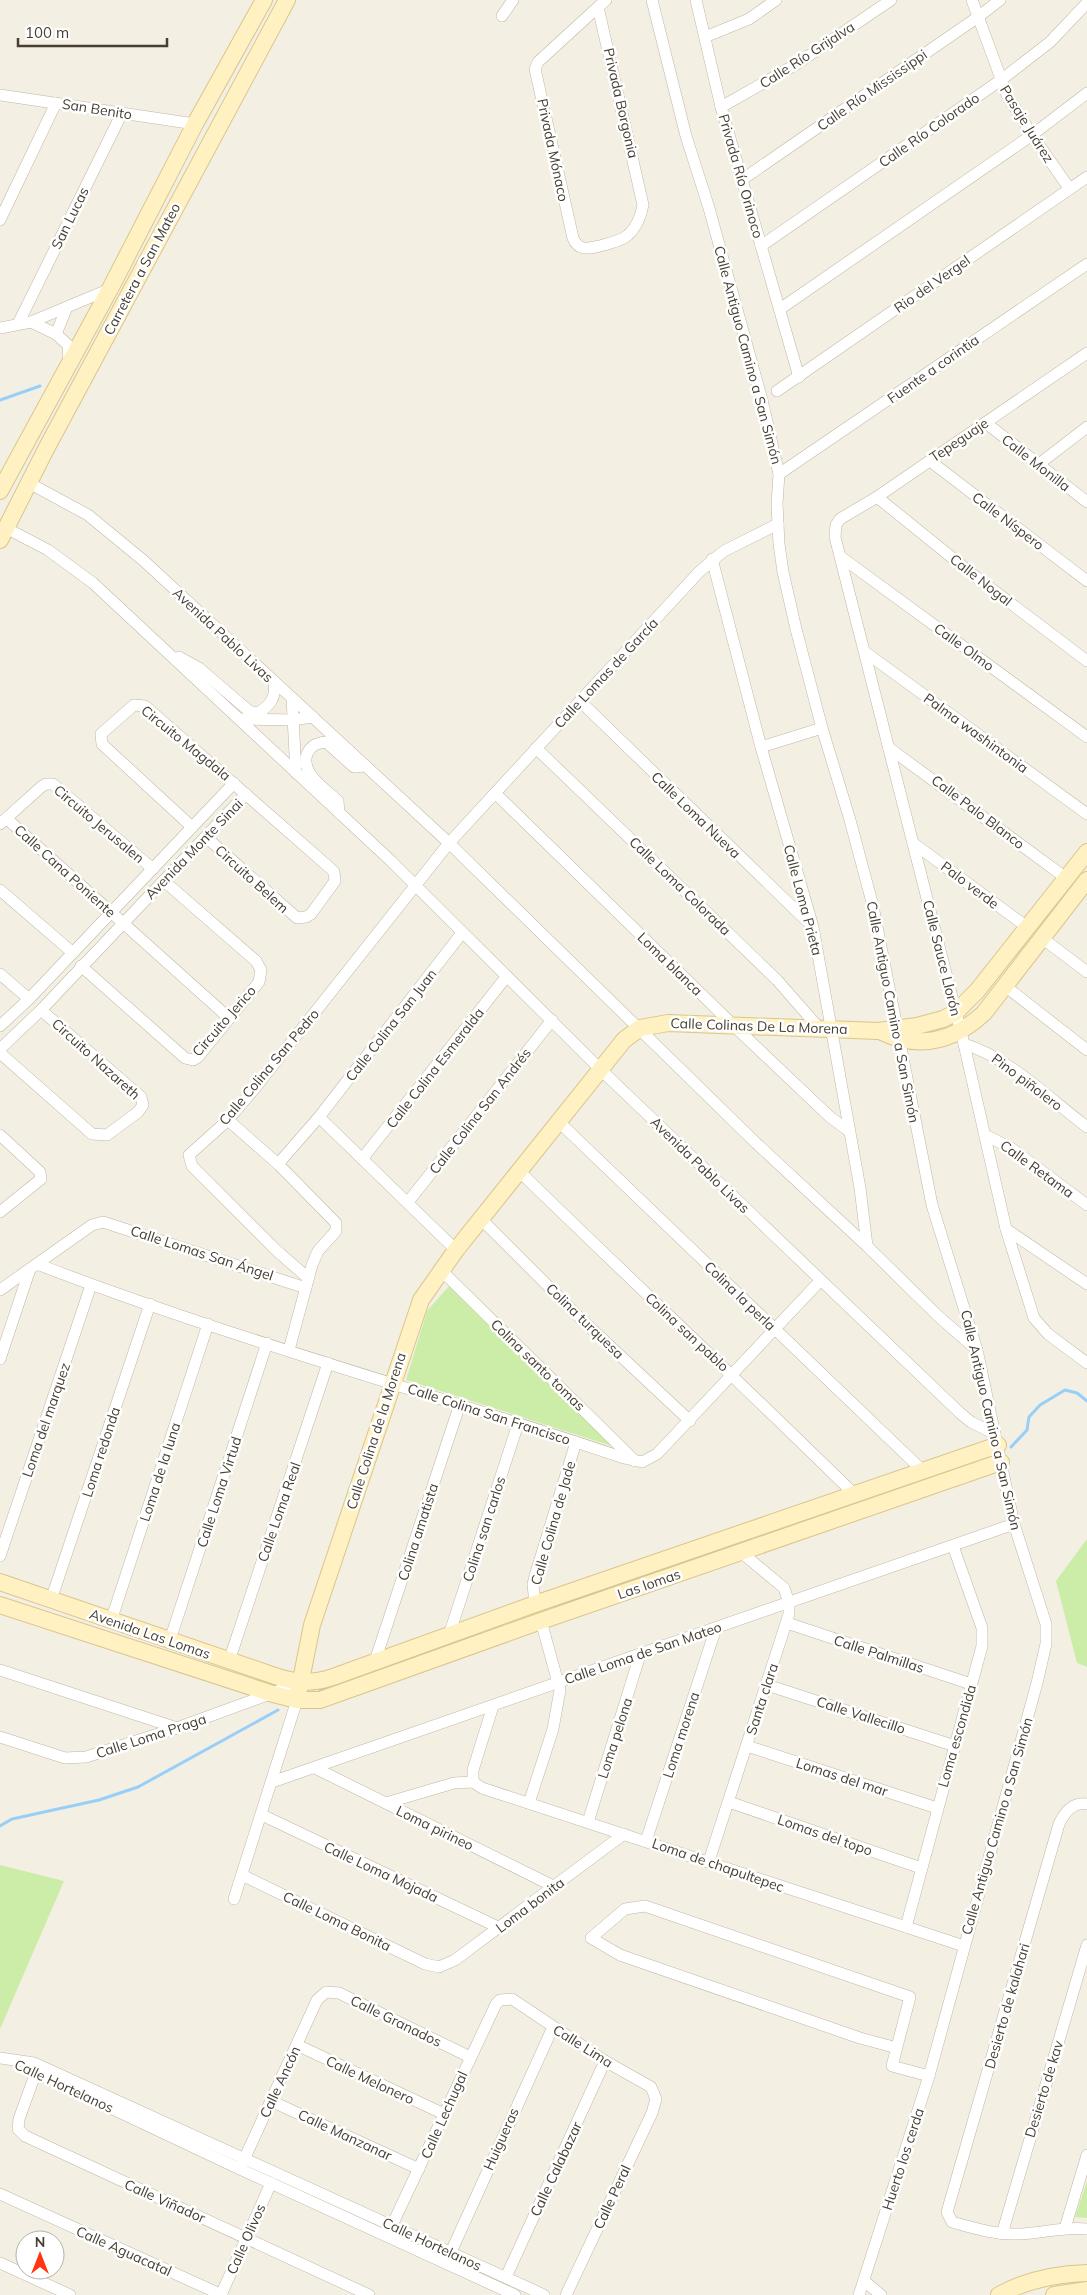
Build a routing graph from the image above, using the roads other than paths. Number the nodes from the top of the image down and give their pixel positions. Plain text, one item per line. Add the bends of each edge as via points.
1 (264, 0) edge
2 (287, 0) edge
3 (513, 0) edge
4 (652, 0) edge
5 (696, 0) edge
6 (776, 0) edge
7 (890, 0) edge
8 (972, 0) edge
9 (1000, 0) edge
10 (1087, 2) edge
11 (602, 3) edge
12 (502, 16) dead end
13 (978, 18) junction
14 (705, 37) junction
15 (256, 59) junction
16 (1000, 80) junction
17 (1087, 94) edge
18 (0, 95) edge
19 (56, 103) junction
20 (721, 107) junction
21 (122, 113) junction
22 (195, 124) junction
23 (1032, 135) junction
24 (1087, 177) edge
25 (743, 179) junction
26 (190, 180) junction
27 (1069, 188) junction
28 (0, 220) edge
29 (572, 238) joint
30 (761, 246) junction
31 (1087, 264) edge
32 (110, 289) junction
33 (67, 307) junction
34 (780, 309) junction
35 (31, 322) junction
36 (18, 324) junction
37 (0, 328) edge
38 (56, 334) junction
39 (1087, 353) edge
40 (69, 364) junction
41 (800, 377) junction
42 (778, 392) dead end
43 (986, 423) junction
44 (1087, 427) edge
45 (930, 461) junction
46 (1039, 464) junction
47 (779, 474) junction
48 (2, 481) edge
49 (29, 483) junction
50 (877, 497) junction
51 (1087, 502) edge
52 (778, 524) junction
53 (835, 530) joint
54 (2, 531) edge
55 (841, 558) junction
56 (712, 560) junction
57 (1087, 581) edge
58 (162, 648) junction
59 (865, 652) junction
60 (1087, 660) edge
61 (273, 681) junction
62 (292, 698) junction
63 (580, 701) junction
64 (313, 717) junction
65 (239, 719) junction
66 (292, 720) junction
67 (822, 728) junction
68 (1087, 737) edge
69 (761, 746) junction
70 (536, 748) junction
71 (888, 748) junction
72 (365, 766) junction
73 (296, 773) junction
74 (234, 783) junction
75 (495, 793) junction
76 (246, 794) junction
77 (339, 813) junction
78 (1087, 814) edge
79 (3, 821) edge
80 (192, 827) junction
81 (206, 837) junction
82 (448, 842) junction
83 (913, 844) junction
84 (1087, 852) edge
85 (153, 869) junction
86 (1066, 878) junction
87 (164, 881) junction
88 (415, 884) junction
89 (1085, 888) edge
90 (0, 890) edge
91 (110, 912) junction
92 (123, 923) junction
93 (813, 927) junction
94 (1027, 927) junction
95 (462, 933) junction
96 (1042, 938) junction
97 (73, 953) junction
98 (80, 966) junction
99 (1087, 972) edge
100 (0, 974) edge
101 (507, 976) junction
102 (1005, 986) junction
103 (29, 999) junction
104 (41, 1010) junction
105 (955, 1013) junction
106 (229, 1018) junction
107 (552, 1020) junction
108 (732, 1024) junction
109 (0, 1026) edge
110 (640, 1028) junction
111 (825, 1028) junction
112 (898, 1034) junction
113 (962, 1038) junction
114 (1087, 1050) edge
115 (0, 1051) edge
116 (600, 1069) junction
117 (319, 1117) junction
118 (228, 1120) junction
119 (558, 1121) junction
120 (1087, 1127) edge
121 (849, 1131) junction
122 (0, 1135) edge
123 (985, 1135) junction
124 (362, 1159) junction
125 (278, 1164) junction
126 (519, 1171) junction
127 (408, 1202) junction
128 (1087, 1205) edge
129 (0, 1212) edge
130 (482, 1219) junction
131 (1006, 1229) junction
132 (868, 1246) junction
133 (456, 1250) junction
134 (33, 1267) junction
135 (441, 1270) junction
136 (820, 1281) junction
137 (307, 1283) junction
138 (1087, 1284) edge
139 (92, 1285) junction
140 (0, 1290) edge
141 (150, 1304) junction
142 (208, 1324) junction
143 (776, 1330) junction
144 (267, 1343) junction
145 (289, 1350) junction
146 (977, 1350) junction
147 (0, 1359) edge
148 (328, 1363) junction
149 (1087, 1363) edge
150 (734, 1375) junction
151 (392, 1383) junction
152 (460, 1404) junction
153 (690, 1420) junction
154 (518, 1424) junction
155 (996, 1439) junction
156 (576, 1442) junction
157 (635, 1462) junction
158 (1001, 1462) junction
159 (922, 1470) junction
160 (854, 1494) junction
161 (1014, 1524) junction
162 (953, 1546) junction
163 (742, 1553) junction
164 (0, 1556) edge
165 (0, 1582) edge
166 (51, 1600) junction
167 (790, 1603) junction
168 (0, 1604) edge
169 (535, 1604) junction
170 (111, 1621) junction
171 (541, 1621) junction
172 (787, 1624) junction
173 (716, 1628) junction
174 (449, 1634) junction
175 (170, 1640) junction
176 (640, 1655) junction
177 (229, 1661) junction
178 (375, 1661) junction
179 (0, 1670) edge
180 (559, 1682) junction
181 (300, 1683) junction
182 (972, 1684) junction
183 (767, 1685) junction
184 (273, 1694) junction
185 (298, 1700) junction
186 (494, 1706) junction
187 (177, 1728) junction
188 (0, 1737) edge
189 (747, 1746) junction
190 (955, 1746) junction
191 (316, 1768) junction
192 (272, 1782) junction
193 (473, 1782) junction
194 (729, 1802) junction
195 (386, 1803) junction
196 (529, 1803) junction
197 (1086, 1804) edge
198 (937, 1808) junction
199 (262, 1815) junction
200 (588, 1822) junction
201 (624, 1834) junction
202 (646, 1841) junction
203 (709, 1862) junction
204 (921, 1868) junction
205 (242, 1875) junction
206 (555, 1887) junction
207 (234, 1899) dead end
208 (906, 1927) junction
209 (500, 1928) junction
210 (1087, 1945) edge
211 (964, 1946) junction
212 (432, 1966) joint
213 (321, 1995) joint
214 (506, 1998) joint
215 (944, 2022) joint
216 (553, 2027) junction
217 (297, 2045) junction
218 (897, 2048) junction
219 (470, 2057) junction
220 (4, 2059) edge
221 (605, 2061) junction
222 (36, 2072) junction
223 (929, 2076) junction
224 (656, 2099) joint
225 (271, 2101) junction
226 (444, 2114) junction
227 (1087, 2155) edge
228 (242, 2164) junction
229 (419, 2170) junction
230 (272, 2184) junction
231 (0, 2194) edge
232 (393, 2225) junction
233 (1065, 2228) junction
234 (1087, 2229) edge
235 (1002, 2234) junction
236 (387, 2236) junction
237 (247, 2238) junction
238 (451, 2252) junction
239 (0, 2263) edge
240 (1087, 2273) edge
241 (506, 2278) junction
242 (864, 2281) junction
243 (1087, 2290) edge
244 (70, 2295) edge
245 (221, 2295) edge
246 (369, 2295) edge
247 (515, 2295) edge
248 (544, 2295) edge
249 (566, 2295) edge
250 (859, 2295) edge
251 (881, 2295) edge
252 (999, 2295) edge
253 (1054, 2295) edge

1 - 22 street, Carretera a San Mateo
2 - 15 street, Carretera a San Mateo
3 - 12 street
4 - 47 street, Calle Antiguo Camino a San Simón via 686,136 762,400
5 - 14 street, Privada Río Orinoco
6 - 14 street via 749,19
7 - 20 street, Calle Río Grijalva via 795,65
8 - 13 street, Pasaje Juárez
9 - 13 street, Calle Río Mississippi
10 - 16 street, Calle Río Colorado via 1050,42
11 - 29 street, Privada Mónaco via 538,62 535,69
11 - 29 street, Privada Borgonia via 643,198 638,222 623,240 585,248
13 - 16 street, Pasaje Juárez
13 - 25 street, Calle Río Mississippi
14 - 20 street, Privada Río Orinoco
15 - 22 street via 220,111
15 - 26 street, Carretera a San Mateo
16 - 23 street, Pasaje Juárez
16 - 30 street, Calle Río Colorado
17 - 23 street
18 - 19 street, San Benito
19 - 21 street, San Benito
19 - 28 street
20 - 25 street, Privada Río Orinoco
21 - 22 street, San Benito
21 - 36 street, San Lucas
22 - 26 street via 204,136
22 - 32 street, Carretera a San Mateo
23 - 27 street, Pasaje Juárez
23 - 34 street
24 - 27 street, Rio del Vergel
25 - 30 street, Privada Río Orinoco
26 - 49 street, Carretera a San Mateo
27 - 41 street, Rio del Vergel
30 - 34 street, Privada Río Orinoco
31 - 47 street, Fuente a corintia
32 - 33 street
32 - 40 street, Carretera a San Mateo
33 - 35 street
33 - 38 street
34 - 41 street, Privada Río Orinoco
35 - 36 street
35 - 38 street
36 - 37 street
38 - 40 street via 68,345
39 - 43 street, Tepeguaje
40 - 48 street, Carretera a San Mateo
41 - 42 street, Rio del Vergel
43 - 45 street, Tepeguaje
43 - 46 street, Calle Monilla
44 - 46 street
45 - 50 street, Tepeguaje
45 - 57 street, Calle Níspero
46 - 51 street, Calle Monilla
47 - 52 street, Calle Antiguo Camino a San Simón
48 - 49 street, Avenida Pablo Livas
49 - 54 street, Carretera a San Mateo
49 - 61 street, Avenida Pablo Livas via 88,515 144,561
50 - 53 street, Tepeguaje via 840,519
50 - 60 street, Calle Nogal
52 - 56 street, Calle Lomas de García
52 - 67 street, Calle Antiguo Camino a San Simón via 783,572
53 - 55 street, Calle Sauce Llorón
54 - 58 street via 48,550 92,583
55 - 59 street, Calle Sauce Llorón
55 - 68 street, Calle Olmo
56 - 63 street, Calle Lomas de García
56 - 69 street, Calle Loma Prieta
58 - 61 street via 199,668 249,711 257,713 267,707 275,695
58 - 65 street
59 - 71 street, Calle Sauce Llorón
59 - 78 street, Palma washintonia
61 - 62 street, Avenida Pablo Livas
62 - 64 street, Avenida Pablo Livas
62 - 66 street
63 - 70 street, Calle Lomas de García
63 - 93 street, Calle Loma Nueva
64 - 66 street
64 - 72 street, Avenida Pablo Livas
65 - 66 street
65 - 73 street
66 - 73 street
67 - 69 street
67 - 112 street, Calle Antiguo Camino a San Simón via 872,906
69 - 93 street, Calle Loma Prieta
70 - 75 street, Calle Lomas de García
70 - 111 street, Calle Loma Colorada
71 - 83 street, Calle Sauce Llorón
71 - 86 street, Calle Palo Blanco
72 - 77 street via 354,767 326,742 314,745 308,753 306,767 338,801
72 - 82 street, Avenida Pablo Livas
73 - 77 street
74 - 76 street, Avenida Monte Sinai
74 - 80 street, Avenida Monte Sinai
74 - 80 street, Circuito Magdala via 142,704 134,705 101,734 102,744
75 - 82 street, Calle Lomas de García
75 - 108 street, Loma blanca
76 - 81 street, Avenida Monte Sinai
76 - 81 street, Circuito Belem via 334,872 333,886 310,914 302,918 291,914
77 - 88 street, Avenida Pablo Livas
79 - 85 street, Circuito Jerusalen via 41,787 53,784
79 - 91 street, Calle Cana Poniente
80 - 85 street, Avenida Monte Sinai
81 - 87 street, Avenida Monte Sinai
82 - 88 street, Calle Colina San Pedro
82 - 110 street
83 - 94 street, Palo verde
83 - 105 street, Calle Sauce Llorón
84 - 86 street, Calle Colinas De La Morena
85 - 91 street, Avenida Monte Sinai
86 - 94 street, Calle Colinas De La Morena
87 - 92 street, Avenida Monte Sinai
87 - 106 street, Circuito Jerico via 260,966 259,982
88 - 95 street, Avenida Pablo Livas
88 - 118 street, Calle Colina San Pedro
89 - 96 street, Calle Colinas De La Morena
90 - 97 street
91 - 92 street, Calle Cana Poniente
91 - 97 street, Avenida Monte Sinai
92 - 98 street, Avenida Monte Sinai
92 - 106 street, Calle Cana Poniente
93 - 111 street, Calle Loma Prieta
94 - 105 street, Calle Colinas De La Morena via 977,992
95 - 101 street, Avenida Pablo Livas
95 - 117 street, Calle Colina San Juan
96 - 99 street
96 - 102 street, Calle Colinas De La Morena
97 - 103 street, Avenida Monte Sinai
98 - 104 street, Avenida Monte Sinai
98 - 106 street, Circuito Jerico via 189,1060 198,1056
100 - 103 street
101 - 107 street, Avenida Pablo Livas
101 - 124 street, Calle Colina Esmeralda
102 - 113 street, Calle Colinas De La Morena
102 - 114 street
103 - 109 street, Avenida Monte Sinai
104 - 115 street, Avenida Monte Sinai
104 - 115 street, Circuito Nazareth via 142,1097 143,1105 138,1112 107,1135 92,1134
105 - 112 street, Calle Colinas De La Morena
105 - 113 street, Calle Sauce Llorón
107 - 116 street, Avenida Pablo Livas
107 - 127 street, Calle Colina San Andrés
108 - 110 street, Calle Colinas De La Morena via 668,1023
108 - 111 street, Calle Colinas De La Morena
108 - 121 street, Loma blanca
110 - 116 street, Calle Colina de la Morena via 624,1040
110 - 132 street via 756,1143
111 - 112 street, Calle Colinas De La Morena
111 - 121 street, Calle Loma Prieta
112 - 113 street, Calle Colinas De La Morena via 928,1041
112 - 146 street, Calle Antiguo Camino a San Simón via 932,1206
113 - 120 street, Pino piñolero via 998,1058
113 - 123 street, Calle Sauce Llorón
116 - 119 street, Calle Colina de la Morena
116 - 136 street, Avenida Pablo Livas
117 - 124 street
117 - 125 street, Calle Colina San Juan
118 - 125 street
118 - 137 street, Calle Colina San Pedro via 192,1150 190,1162
119 - 126 street, Calle Colina de la Morena
119 - 143 street, Colina la perla
121 - 132 street, Calle Loma Prieta
122 - 129 street via 40,1172 41,1179
123 - 128 street, Calle Retama via 1012,1148
123 - 131 street, Calle Sauce Llorón
124 - 127 street
125 - 137 street via 336,1223 336,1231 315,1257
126 - 130 street, Calle Colina de la Morena
126 - 150 street, Colina san pablo
127 - 133 street
130 - 133 street, Calle Colina de la Morena
130 - 153 street, Colina turquesa via 581,1319
131 - 138 street
131 - 149 street, Calle Sauce Llorón via 1034,1318 1048,1334
132 - 146 street
133 - 135 street, Calle Colina de la Morena
134 - 137 street, Calle Lomas San Ángel via 98,1222
134 - 139 street, Calle Colina San Francisco
134 - 140 street
134 - 147 street
135 - 151 street, Calle Colina de la Morena via 421,1300
135 - 157 street, Colina santo tomas
136 - 143 street
136 - 155 street, Avenida Pablo Livas via 960,1413
137 - 145 street
139 - 141 street, Calle Colina San Francisco
139 - 164 street, Loma del marquez
141 - 142 street, Calle Colina San Francisco
141 - 166 street, Loma redonda
142 - 144 street, Calle Colina San Francisco
142 - 170 street, Loma de la luna
143 - 150 street
143 - 159 street, Colina la perla
144 - 145 street, Calle Colina San Francisco
144 - 175 street, Calle Loma Virtud
145 - 148 street, Calle Colina San Francisco
146 - 155 street, Calle Antiguo Camino a San Simón
148 - 151 street, Calle Colina San Francisco
148 - 177 street, Calle Loma Real
150 - 153 street
150 - 160 street, Colina san pablo
151 - 152 street, Calle Colina San Francisco
151 - 181 street, Calle Colina de la Morena via 312,1625
152 - 154 street, Calle Colina San Francisco
152 - 178 street, Colina amatista
153 - 157 street via 657,1454 649,1460
154 - 156 street, Calle Colina San Francisco
154 - 174 street, Colina san carlos
155 - 158 street, Calle Antiguo Camino a San Simón
155 - 159 street, Las lomas
156 - 157 street, Calle Colina San Francisco
156 - 169 street, Calle Colina de Jade via 535,1576
158 - 161 street, Calle Antiguo Camino a San Simón
158 - 163 street, Las lomas
159 - 160 street, Las lomas
160 - 169 street, Las lomas
161 - 162 street, Calle Loma de San Mateo
161 - 211 street, Calle Antiguo Camino a San Simón via 1043,1612 1046,1644
162 - 167 street, Calle Loma de San Mateo
162 - 182 street, Loma escondida via 983,1636
163 - 167 street via 784,1588
163 - 171 street, Las lomas
165 - 166 street, Avenida Las Lomas
166 - 170 street, Avenida Las Lomas
167 - 172 street, Santa clara
167 - 173 street, Calle Loma de San Mateo
168 - 184 street, Avenida Las Lomas
169 - 174 street, Las lomas
170 - 175 street, Avenida Las Lomas
171 - 180 street
171 - 185 street, Las lomas via 331,1697
172 - 182 street, Calle Palmillas
172 - 183 street, Santa clara
173 - 176 street, Calle Loma de San Mateo
173 - 202 street, Loma morena
174 - 178 street, Las lomas
175 - 177 street, Avenida Las Lomas
176 - 180 street, Calle Loma de San Mateo
176 - 200 street, Loma pelona
177 - 181 street, Avenida Las Lomas
178 - 181 street, Las lomas via 321,1681
179 - 187 street
180 - 186 street, Calle Loma de San Mateo
180 - 196 street via 557,1713
181 - 184 street, Calle Loma Praga
181 - 185 street, Calle Colina de la Morena
182 - 190 street, Loma escondida
183 - 189 street, Santa clara
183 - 190 street, Calle Vallecillo
184 - 185 street, Avenida Las Lomas
184 - 187 street, Calle Loma Praga
185 - 192 street, Calle Colina de la Morena
186 - 191 street, Calle Loma de San Mateo
186 - 193 street via 473,1770
187 - 188 street, Calle Loma Praga via 100,1754 76,1758 66,1758
189 - 194 street, Santa clara
189 - 198 street, Lomas del mar
190 - 198 street, Loma escondida
191 - 192 street, Calle Loma de San Mateo
191 - 195 street, Loma pirineo
192 - 199 street, Calle Colina de la Morena
193 - 195 street via 454,1782
193 - 196 street, Loma de chapultepec
194 - 203 street, Santa clara
194 - 204 street, Lomas del topo
195 - 206 street, Loma pirineo
196 - 200 street, Loma de chapultepec
197 - 235 street, Desierto de kalahari via 1068,1809 1059,1824 947,2206 952,2222
198 - 204 street, Loma escondida
199 - 205 street, Calle Colina de la Morena
199 - 209 street, Calle Loma Mojada
200 - 201 street, Loma de chapultepec
201 - 202 street, Loma de chapultepec
201 - 206 street, Loma bonita
202 - 203 street, Loma de chapultepec
203 - 208 street, Loma de chapultepec
204 - 208 street, Loma escondida
205 - 207 street, Calle Colina de la Morena
205 - 212 street, Calle Loma Bonita
206 - 209 street, Loma bonita
208 - 211 street, Loma de chapultepec
209 - 212 street, Loma bonita via 455,1960 439,1967
210 - 235 street, Desierto de kav
211 - 215 street, Calle Antiguo Camino a San Simón
213 - 217 street, Calle Ancón
213 - 219 street, Calle Granados via 339,1993
214 - 216 street, Calle Lima
214 - 219 street, Calle Lechugal via 496,2004
215 - 223 street, Huerto los cerda
216 - 221 street, Calle Lima
216 - 238 street, Huigueras
217 - 225 street, Calle Ancón
217 - 226 street, Calle Melonero
218 - 218 street via 910,1997 645,1906 625,1909 591,1938 620,1955
218 - 223 street via 892,2066
219 - 226 street, Calle Lechugal
220 - 222 street, Calle Hortelanos
220 - 228 street, Calle Hortelanos via 34,2063
221 - 224 street, Calle Lima via 651,2087
221 - 241 street, Calle Calabazar
222 - 228 street, Calle Hortelanos
222 - 237 street, Calle Viñador via 19,2119 21,2133
223 - 242 street, Huerto los cerda
224 - 249 street, Calle Peral
225 - 228 street, Calle Ancón
225 - 229 street, Calle Manzanar
226 - 229 street, Calle Lechugal
227 - 233 street
228 - 230 street, Calle Hortelanos
228 - 232 street, Calle Hortelanos
229 - 232 street, Calle Lechugal
230 - 236 street, Calle Hortelanos
230 - 237 street, Calle Olivos
231 - 245 street, Calle Aguacatal
232 - 236 street, Calle Lechugal
232 - 238 street, Calle Hortelanos
233 - 234 street
233 - 235 street
236 - 247 street, Calle Hortelanos
237 - 245 street, Calle Olivos
237 - 246 street, Calle Viñador
238 - 241 street, Calle Hortelanos
239 - 244 street
240 - 252 street via 1025,2283
241 - 248 street, Calle Hortelanos
242 - 250 street, Huerto los cerda
242 - 251 street
243 - 253 street

